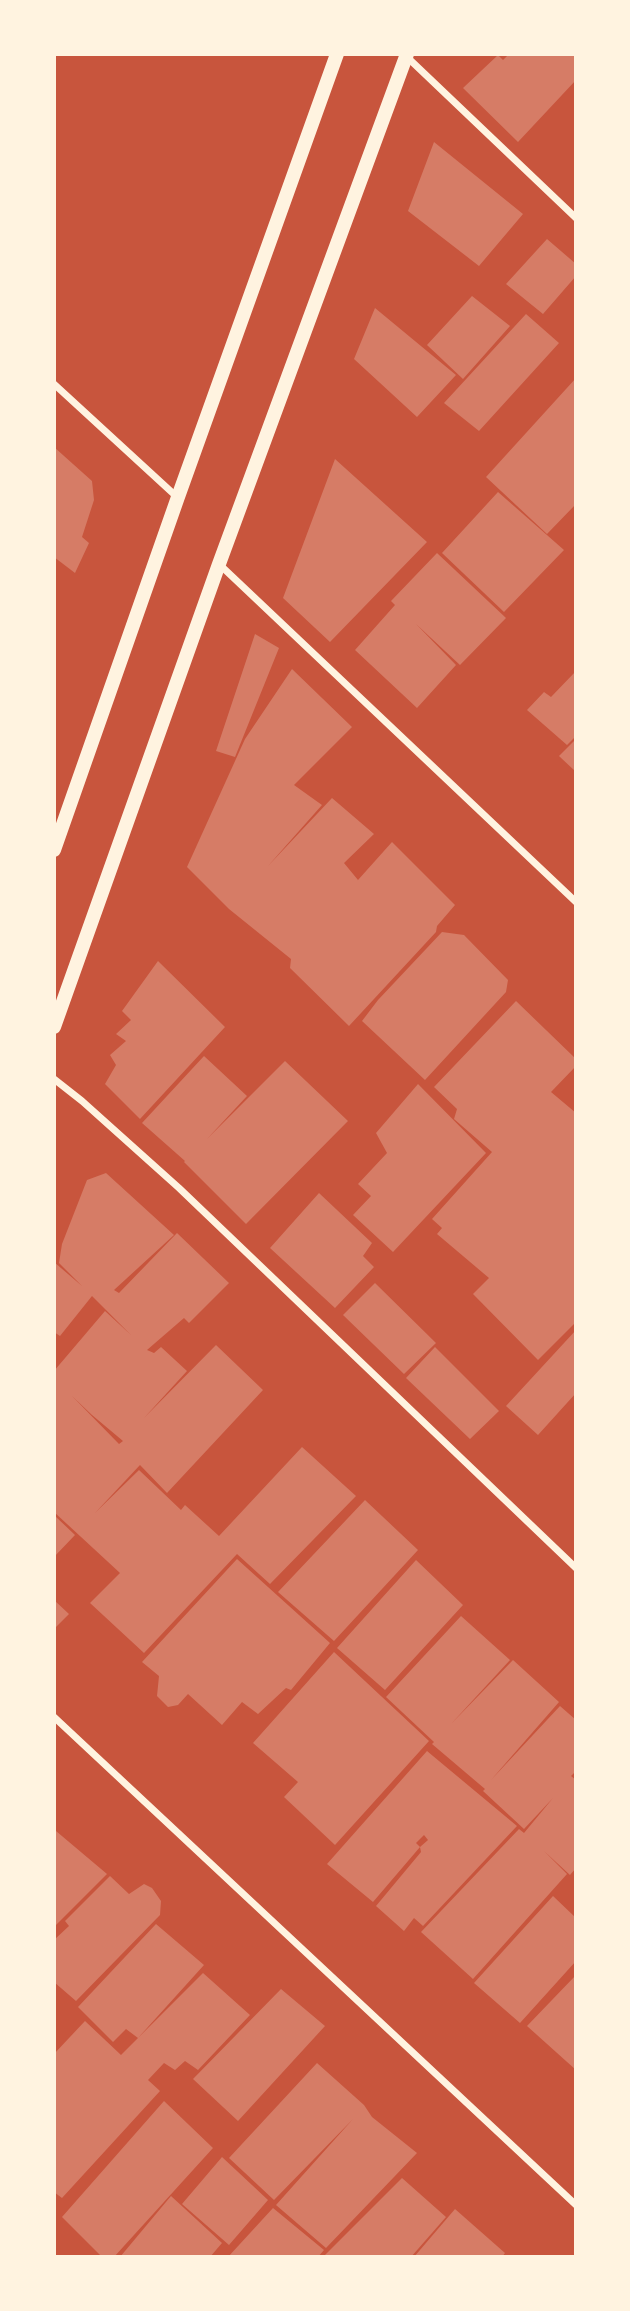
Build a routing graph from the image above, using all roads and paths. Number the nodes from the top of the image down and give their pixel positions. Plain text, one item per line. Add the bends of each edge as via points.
1 (337, 54) edge
2 (406, 55) edge
3 (576, 218) edge
4 (54, 384) edge
5 (178, 497) junction
6 (219, 564) junction
7 (54, 850) edge
8 (576, 902) edge
9 (54, 1027) edge
10 (54, 1079) edge
11 (576, 1568) edge
12 (54, 1717) edge
13 (576, 2205) edge

1 - 5 main road
2 - 3 street
2 - 6 main road
4 - 5 street
5 - 7 main road
6 - 8 street
6 - 9 main road
10 - 11 street via 178,1188
12 - 13 street

